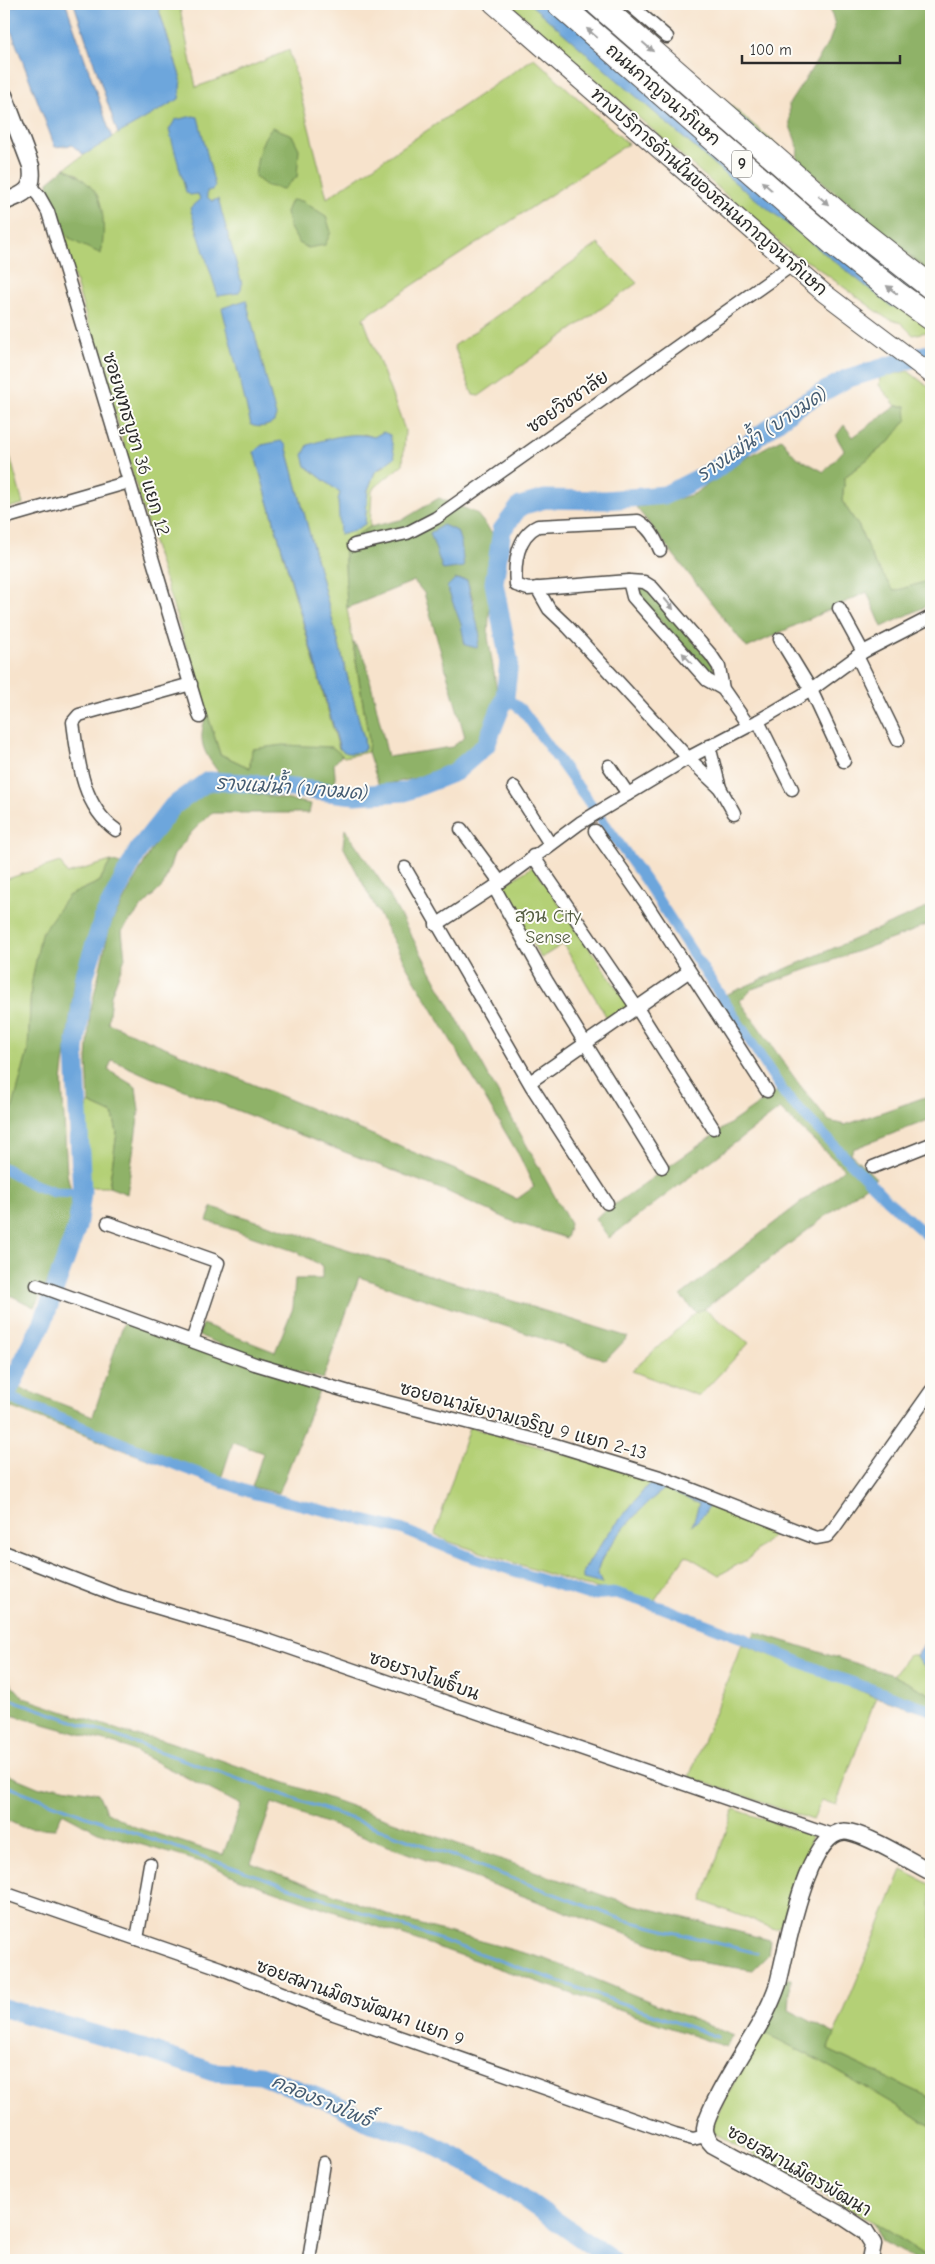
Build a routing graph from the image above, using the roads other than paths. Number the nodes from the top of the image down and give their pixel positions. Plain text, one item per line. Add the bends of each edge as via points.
1 (493, 4) edge
2 (558, 4) edge
3 (598, 4) edge
4 (629, 4) edge
5 (667, 37) dead end
6 (4, 95) edge
7 (30, 186) junction
8 (4, 202) edge
9 (792, 265) junction
10 (931, 287) edge
11 (931, 318) edge
12 (931, 374) edge
13 (129, 482) junction
14 (4, 518) edge
15 (354, 545) dead end
16 (660, 550) dead end
17 (629, 582) junction
18 (537, 588) junction
19 (838, 608) dead end
20 (931, 617) edge
21 (780, 639) dead end
22 (860, 654) junction
23 (191, 684) junction
24 (723, 689) junction
25 (811, 690) junction
26 (200, 717) dead end
27 (753, 723) junction
28 (898, 740) dead end
29 (709, 746) junction
30 (688, 758) junction
31 (844, 761) dead end
32 (609, 766) dead end
33 (514, 787) dead end
34 (720, 788) junction
35 (792, 789) dead end
36 (628, 794) junction
37 (734, 813) dead end
38 (461, 829) dead end
39 (116, 830) dead end
40 (595, 831) dead end
41 (550, 844) junction
42 (533, 856) junction
43 (405, 868) dead end
44 (497, 884) junction
45 (436, 924) junction
46 (688, 972) junction
47 (637, 1008) junction
48 (585, 1042) junction
49 (530, 1082) junction
50 (768, 1091) dead end
51 (713, 1128) dead end
52 (931, 1144) edge
53 (662, 1167) dead end
54 (874, 1167) dead end
55 (607, 1203) dead end
56 (108, 1223) dead end
57 (37, 1285) dead end
58 (192, 1342) junction
59 (931, 1391) edge
60 (4, 1552) edge
61 (832, 1835) junction
62 (150, 1864) dead end
63 (931, 1872) edge
64 (4, 1892) edge
65 (137, 1939) junction
66 (705, 2136) junction
67 (324, 2163) dead end
68 (309, 2260) edge
69 (870, 2260) edge

1 - 9 main road, ทางบริการด้านในของถนนกาญจนาภิเษก
11 -> 2 highway, ถนนกาญจนาภิเษก / 9 via 833,243
3 -> 10 highway, ถนนกาญจนาภิเษก / 9 via 843,218
4 - 5 street
6 - 7 street via 31,166
7 - 8 street via 24,194
7 - 13 street, ซอยพุทธบูชา 36 แยก 12 via 48,212
9 - 12 main road, ทางบริการด้านในของถนนกาญจนาภิเษก
9 - 15 street, ซอยวิชชาลัย via 436,518 407,533
13 - 14 street
13 - 23 street, ซอยพุทธบูชา 36 แยก 12
16 - 18 street via 654,536 638,521 538,526 523,538 515,574 518,587
17 - 18 street
24 -> 17 street via 707,680 633,598
17 -> 24 street via 644,582 658,592 712,656 719,667
18 - 30 street via 549,609
19 - 22 street
20 - 22 street
21 - 25 street
22 - 25 street
22 - 28 street
23 - 26 street, ซอยพุทธบูชา 36 แยก 12
23 - 39 street via 79,715 73,722 81,776 96,810
24 - 27 street
25 - 27 street
25 - 31 street
27 - 29 street
27 - 35 street
29 - 30 street
29 - 34 street
30 - 34 street
30 - 36 street
32 - 36 street
33 - 41 street
34 - 37 street
36 - 41 street
38 - 44 street
40 - 46 street via 645,902
41 - 42 street
42 - 44 street
42 - 47 street
43 - 45 street
44 - 45 street
44 - 48 street via 546,980
45 - 49 street
46 - 47 street
46 - 50 street
47 - 48 street
47 - 51 street
48 - 49 street
48 - 53 street
49 - 55 street
52 - 54 street
56 - 58 street via 218,1263
57 - 58 street, ซอยอนามัยงามเจริญ 9 แยก 2-13
58 - 59 street, ซอยอนามัยงามเจริญ 9 แยก 2-13 via 356,1394 552,1444 663,1478 816,1538 827,1536 834,1528
60 - 61 street, ซอยรางโพธิ์บน via 118,1596 267,1640
61 - 63 street via 849,1832
61 - 66 street, ซอยสมานมิตรพัฒนา via 815,1855 787,1940 777,1985 762,2020 706,2120
62 - 65 street
64 - 65 street, ซอยสมานมิตรพัฒนา แยก 9
65 - 66 street, ซอยสมานมิตรพัฒนา แยก 9 via 334,2014 675,2134 693,2139
66 - 69 street, ซอยสมานมิตรพัฒนา via 721,2150 841,2215 864,2231 873,2244
67 - 68 street

